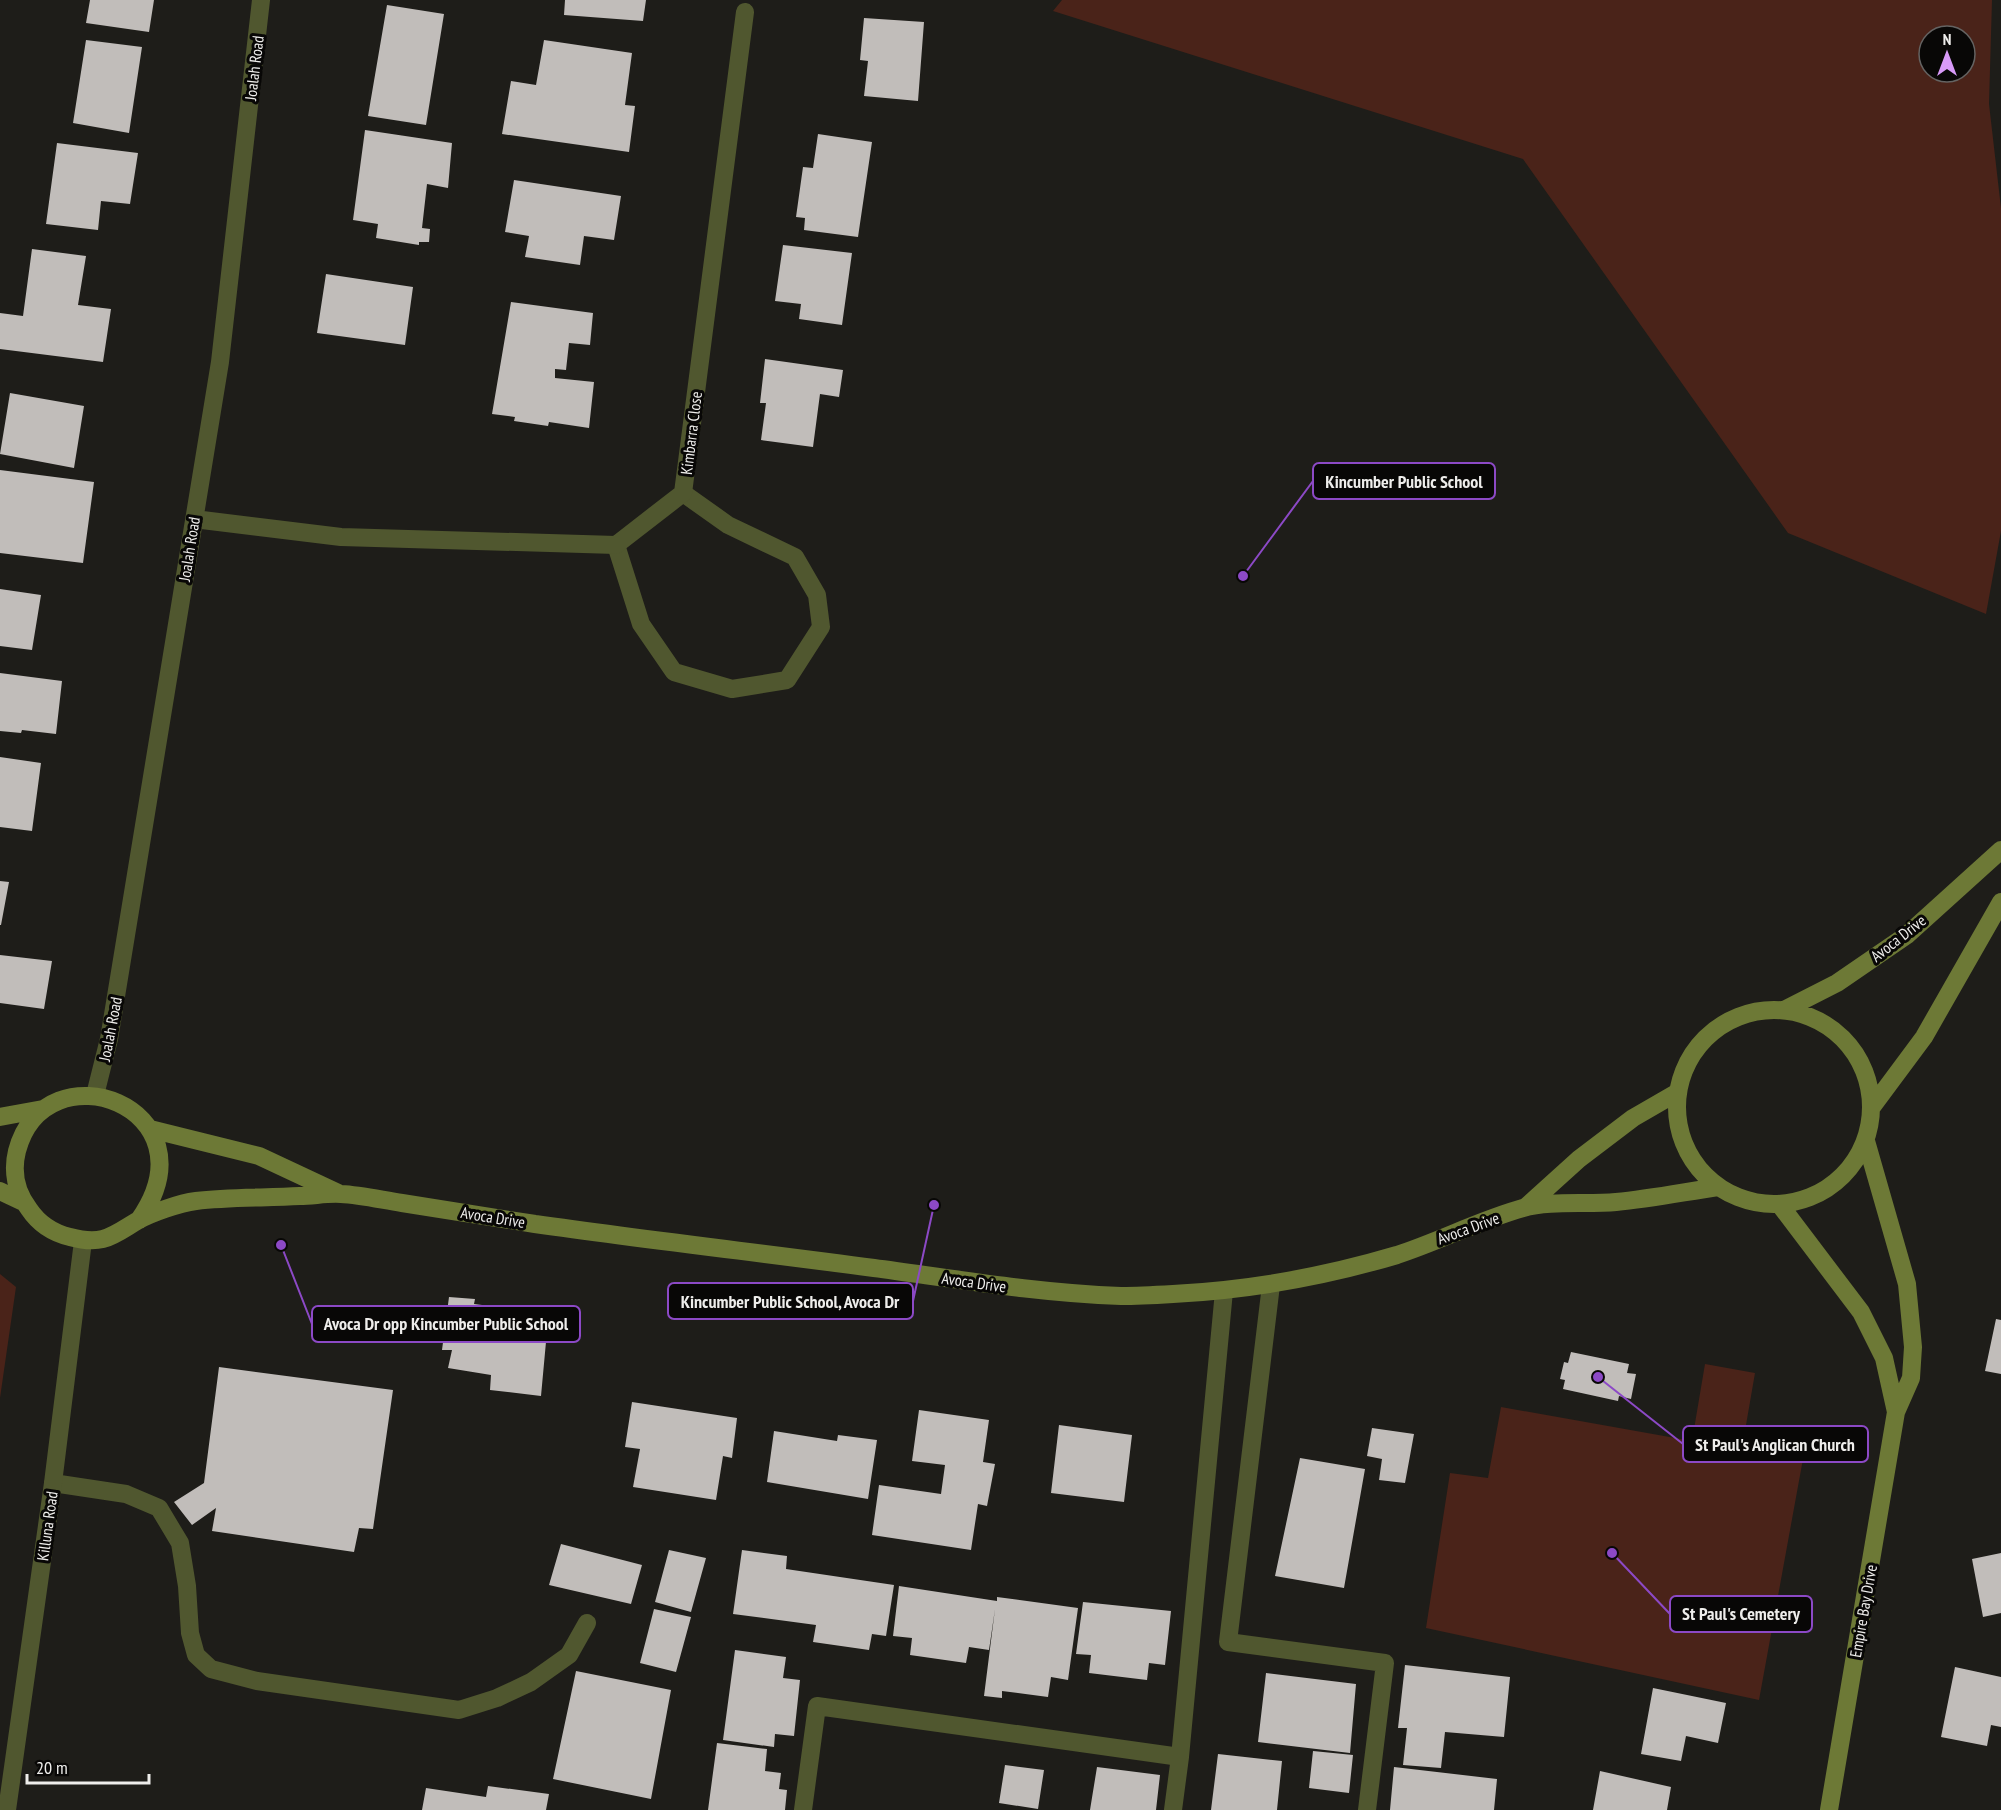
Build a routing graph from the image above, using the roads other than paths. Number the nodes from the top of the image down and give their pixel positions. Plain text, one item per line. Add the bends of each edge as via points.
1 (261, 0) edge
2 (745, 12) dead end
3 (683, 493) junction
4 (194, 519) junction
5 (616, 545) junction
6 (2001, 850) edge
7 (2001, 902) edge
8 (1784, 1010) junction
9 (1678, 1092) junction
10 (95, 1095) junction
11 (1872, 1107) junction
12 (43, 1109) junction
13 (0, 1117) edge
14 (150, 1129) junction
15 (1866, 1141) junction
16 (1718, 1187) junction
17 (0, 1191) edge
18 (341, 1194) junction
19 (23, 1202) junction
20 (1780, 1205) junction
21 (1527, 1206) junction
22 (140, 1220) junction
23 (83, 1241) junction
24 (1271, 1285) junction
25 (1224, 1291) junction
26 (1896, 1412) junction
27 (53, 1483) junction
28 (587, 1623) dead end
29 (1180, 1757) junction
30 (7, 1810) edge
31 (803, 1810) edge
32 (1173, 1810) edge
33 (1367, 1810) edge
34 (1829, 1810) edge

1 - 4 street, Joalah Road via 220,362
2 - 3 street, Kimbarra Close
3 - 5 street, Kimbarra Close
3 - 5 street via 728,525 795,557 817,595 821,627 787,680 732,689 675,672 641,624
4 - 5 street via 341,537
4 - 10 street, Joalah Road via 109,1039
6 - 8 main road, Avoca Drive via 1907,935 1837,983
7 - 11 main road via 1924,1037
8 - 9 main road via 1754,1011 1726,1022 1703,1040 1686,1064
8 - 11 main road via 1820,1022 1856,1053 1868,1078
9 - 16 main road via 1677,1119 1684,1145 1698,1168
9 - 21 main road, Avoca Drive via 1634,1118 1579,1159
10 - 12 main road, Avoca Drive via 77,1095
10 - 14 main road, Avoca Drive via 117,1101
11 - 15 main road
12 - 13 main road, Avoca Drive
12 - 19 main road, Avoca Drive via 28,1124 14,1162
14 - 18 main road, Avoca Drive via 259,1156
14 - 22 main road, Avoca Drive via 159,1152 160,1176 154,1199
15 - 20 main road via 1853,1166 1832,1186 1808,1199
15 - 26 main road, Empire Bay Drive via 1907,1284 1913,1347 1911,1378
16 - 20 main road via 1758,1203
16 - 21 main road, Avoca Drive via 1615,1202
17 - 19 main road, Avoca Drive
18 - 22 main road, Avoca Drive via 192,1201
18 - 25 main road, Avoca Drive via 1033,1290 1125,1296
19 - 23 main road, Avoca Drive via 38,1222
20 - 26 main road, Empire Bay Drive via 1861,1312 1884,1358
21 - 24 main road, Avoca Drive via 1401,1254
22 - 23 main road, Avoca Drive via 123,1232
23 - 27 street, Killuna Road
24 - 25 main road, Avoca Drive
24 - 33 street via 1228,1642 1385,1663
25 - 29 street
26 - 34 main road, Empire Bay Drive
27 - 28 street via 126,1494 159,1508 180,1543 196,1655 211,1669 257,1681 459,1710 531,1682 568,1654
27 - 30 street, Killuna Road
29 - 31 street via 817,1706
29 - 32 street

